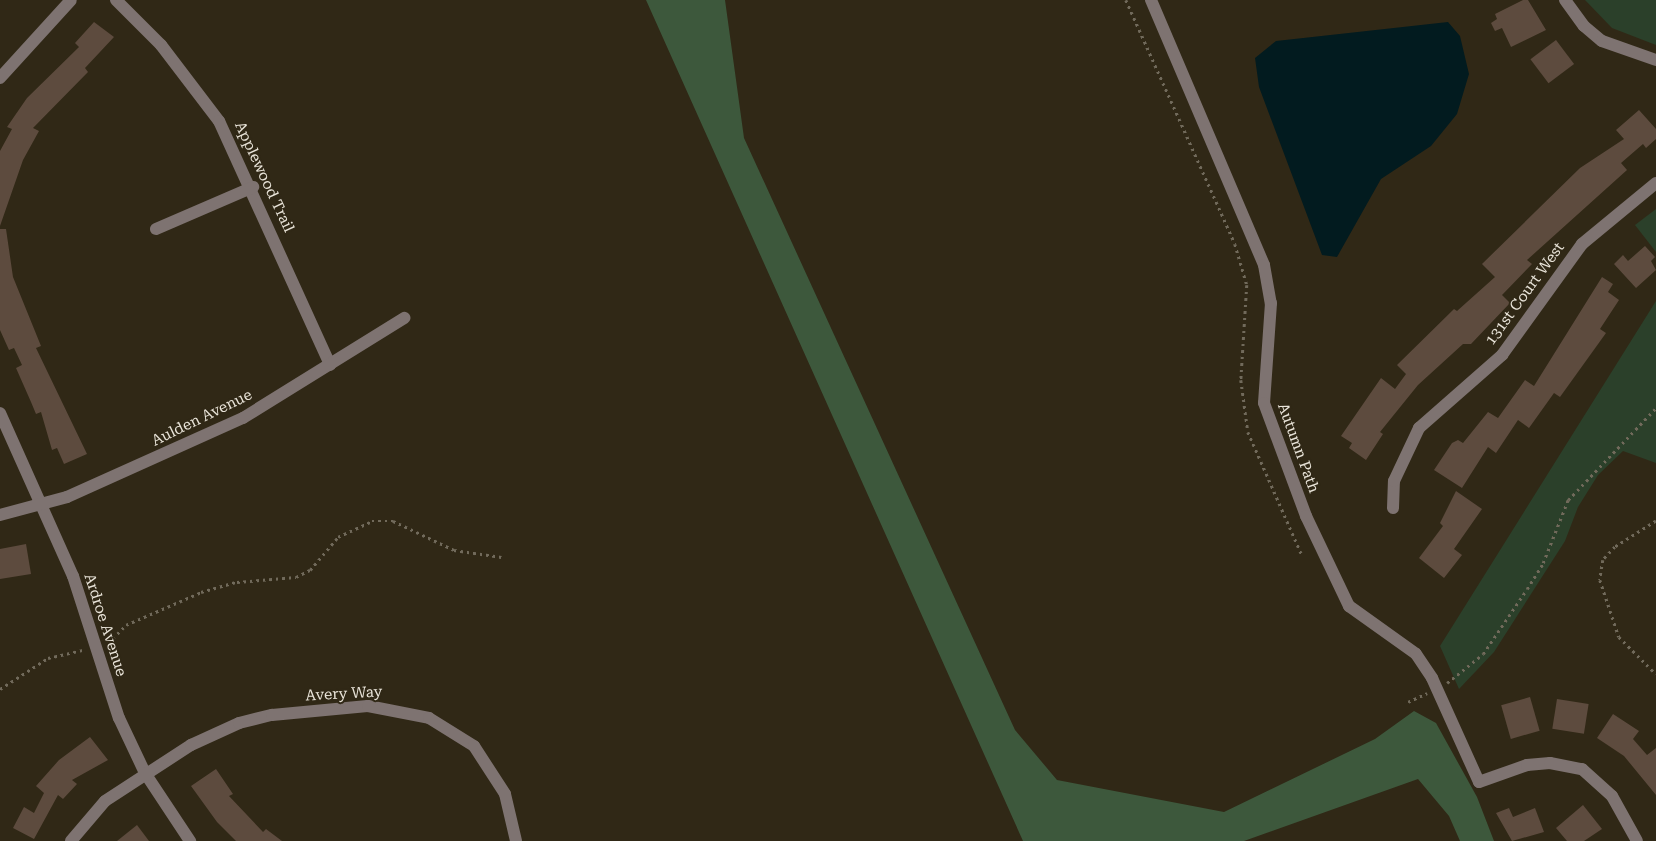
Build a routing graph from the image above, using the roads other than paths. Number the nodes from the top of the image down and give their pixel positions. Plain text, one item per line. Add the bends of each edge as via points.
1 (70, 0) edge
2 (116, 0) edge
3 (1151, 0) edge
4 (1565, 0) edge
5 (1656, 60) edge
6 (0, 78) edge
7 (1656, 183) edge
8 (253, 187) junction
9 (156, 229) dead end
10 (404, 318) dead end
11 (330, 365) junction
12 (0, 413) edge
13 (41, 505) junction
14 (1393, 508) dead end
15 (0, 516) edge
16 (145, 773) junction
17 (71, 841) edge
18 (190, 841) edge
19 (516, 841) edge
20 (1637, 841) edge

1 - 6 street
2 - 8 street, Applewood Trail via 195,85
3 - 20 street, Autumn Path via 1264,265 1271,302 1264,403 1306,516 1349,606 1416,654 1479,782 1527,765 1550,763 1582,769 1612,796
4 - 5 street via 1584,26 1602,42
7 - 14 street, 131st Court West via 1582,244 1502,355 1419,428 1394,482
8 - 9 street
8 - 11 street, Applewood Trail
10 - 11 street, Aulden Avenue
11 - 13 street, Aulden Avenue via 243,418
12 - 13 street, Ardroe Avenue
13 - 15 street, Aulden Avenue
13 - 16 street, Ardroe Avenue via 76,584 94,647
16 - 17 street, Avery Way via 106,801
16 - 18 street, Ardroe Avenue
16 - 19 street, Avery Way via 190,745 239,723 272,715 388,706 429,718 474,746 505,794

